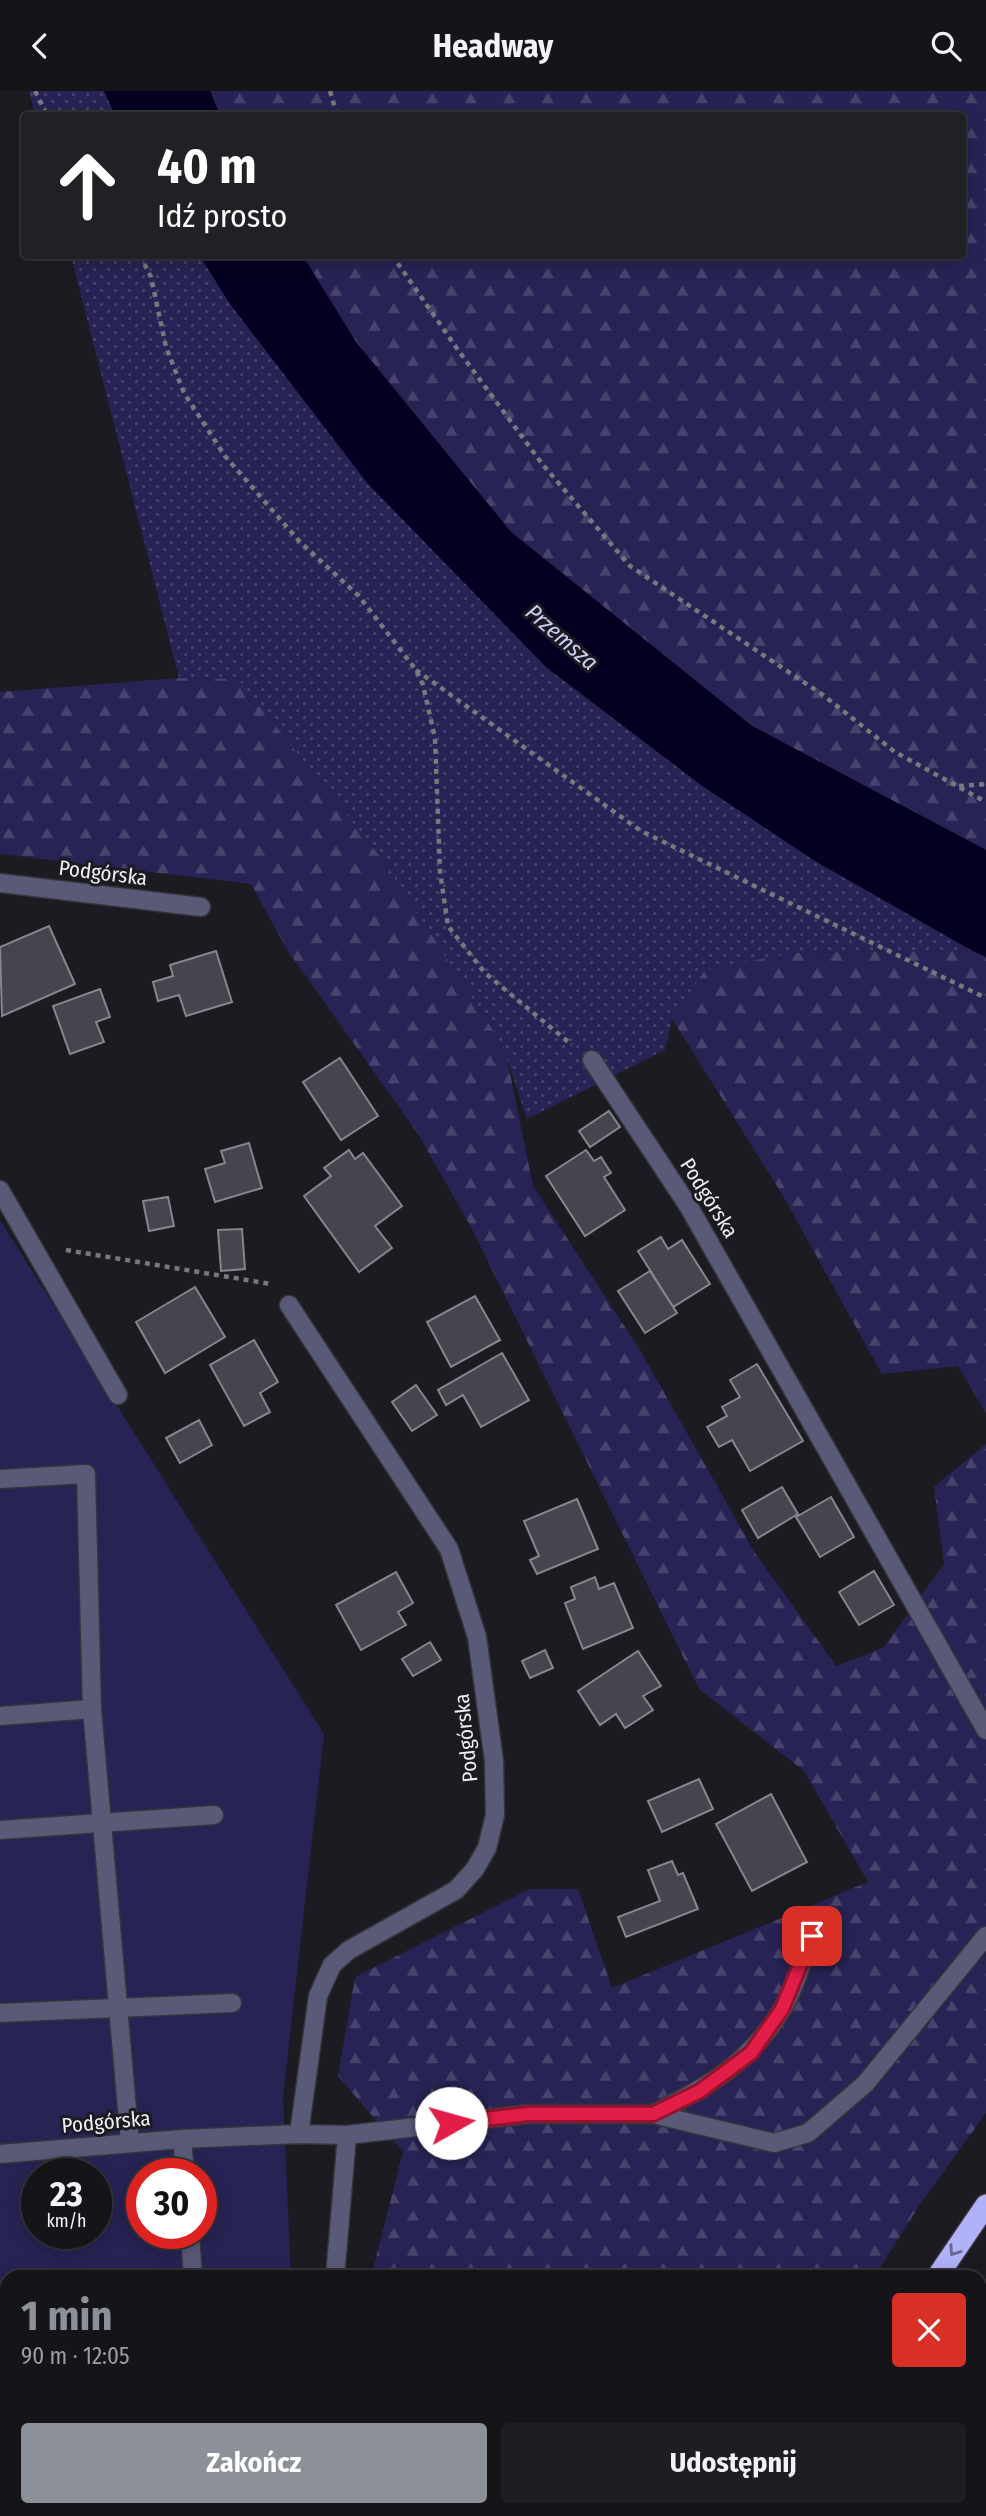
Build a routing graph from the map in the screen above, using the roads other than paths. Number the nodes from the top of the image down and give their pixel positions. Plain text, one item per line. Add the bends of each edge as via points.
1 (0, 883) edge
2 (201, 907) dead end
3 (592, 1061) road end
4 (0, 1190) edge
5 (289, 1305) road end
6 (118, 1395) dead end
7 (0, 1479) edge
8 (92, 1709) junction
9 (0, 1716) edge
10 (986, 1730) edge
11 (214, 1815) dead end
12 (103, 1823) junction
13 (0, 1830) edge
14 (812, 1936) dead end
15 (986, 1936) edge
16 (232, 2003) dead end
17 (119, 2007) junction
18 (0, 2013) edge
19 (653, 2114) junction
20 (299, 2134) junction
21 (347, 2135) junction
22 (182, 2139) junction
23 (131, 2143) junction
24 (0, 2154) edge
25 (184, 2158) edge
26 (986, 2205) edge
27 (191, 2249) edge
28 (193, 2270) edge
29 (336, 2270) edge
30 (942, 2270) edge

1 - 2 street, Podgórska
3 - 10 street, Podgórska via 689,1206
4 - 6 street
5 - 20 street, Podgórska via 449,1549 477,1637 494,1761 495,1815 487,1848 456,1890 349,1950 332,1965 318,1996
7 - 8 street via 86,1474
8 - 9 street
8 - 12 street
11 - 12 street
12 - 13 street
12 - 17 street
14 - 19 street via 782,2009 751,2053 700,2091
15 - 19 street, Podgórska via 865,2084 808,2133 774,2144
16 - 17 street
17 - 18 street
17 - 23 street
19 - 21 street, Podgórska via 528,2114
20 - 21 street, Podgórska
20 - 22 street, Podgórska
21 - 29 street
22 - 23 street, Podgórska
22 - 25 street
23 - 24 street, Podgórska
26 -> 30 highway
27 - 28 street

